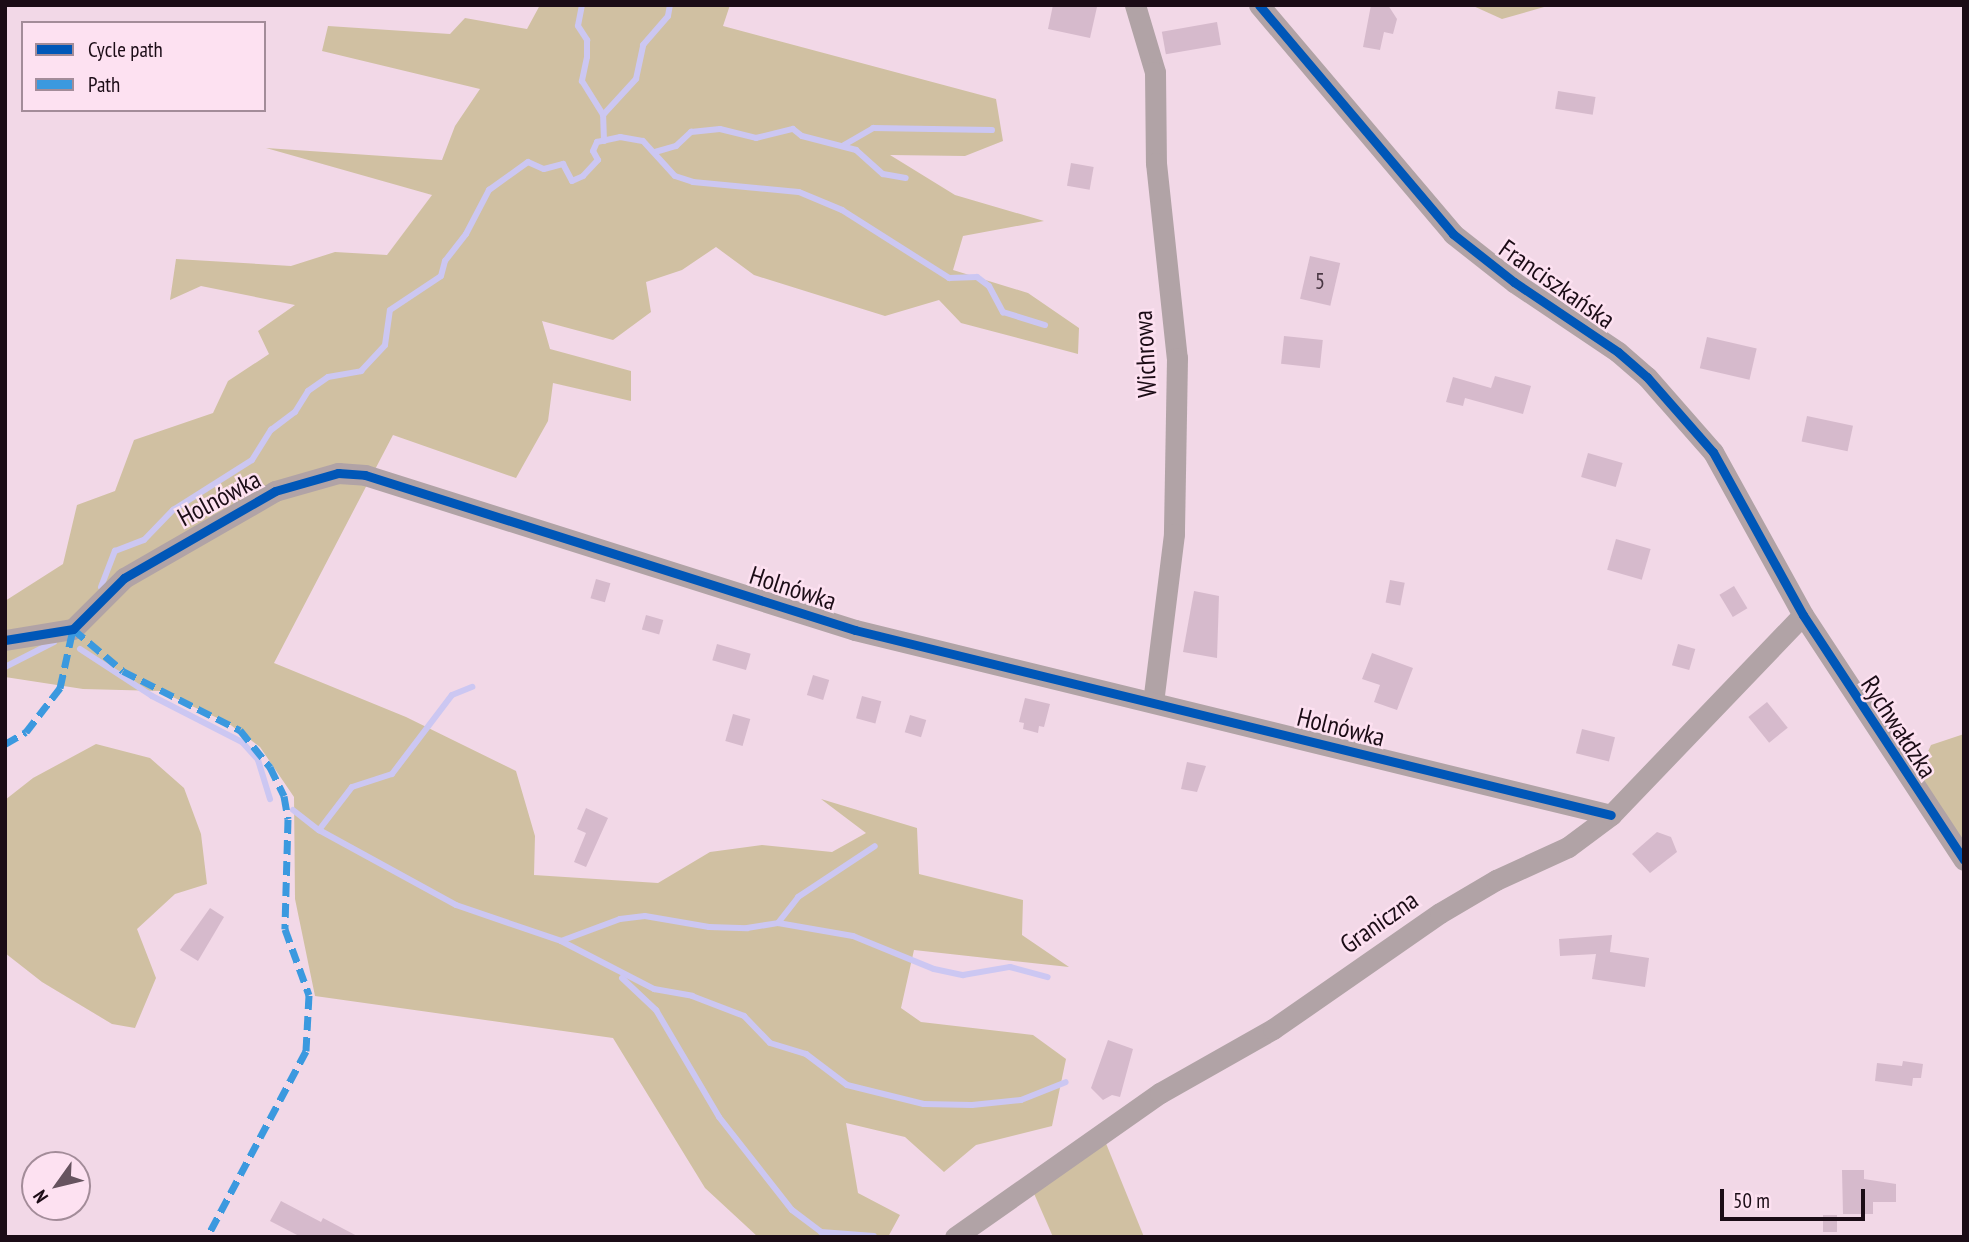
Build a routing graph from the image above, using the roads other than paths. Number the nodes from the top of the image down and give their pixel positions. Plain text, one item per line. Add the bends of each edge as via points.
1 (1135, 5) edge
2 (1259, 5) edge
3 (1803, 615) junction
4 (5, 640) edge
5 (1153, 702) junction
6 (1611, 815) junction
7 (1964, 860) edge
8 (955, 1237) edge

1 - 5 street, Wichrowa via 1154,72 1156,163 1177,358 1174,534
2 - 3 street, Franciszkańska via 1453,234 1647,377 1713,452
3 - 6 street, Graniczna
3 - 7 street, Rychwałdzka
4 - 5 street, Holnówka via 73,629 124,578 178,543 275,491 338,473 365,475 855,630
5 - 6 street, Holnówka
6 - 8 street, Graniczna via 1568,847 1496,880 1440,913 1273,1029 1160,1093

